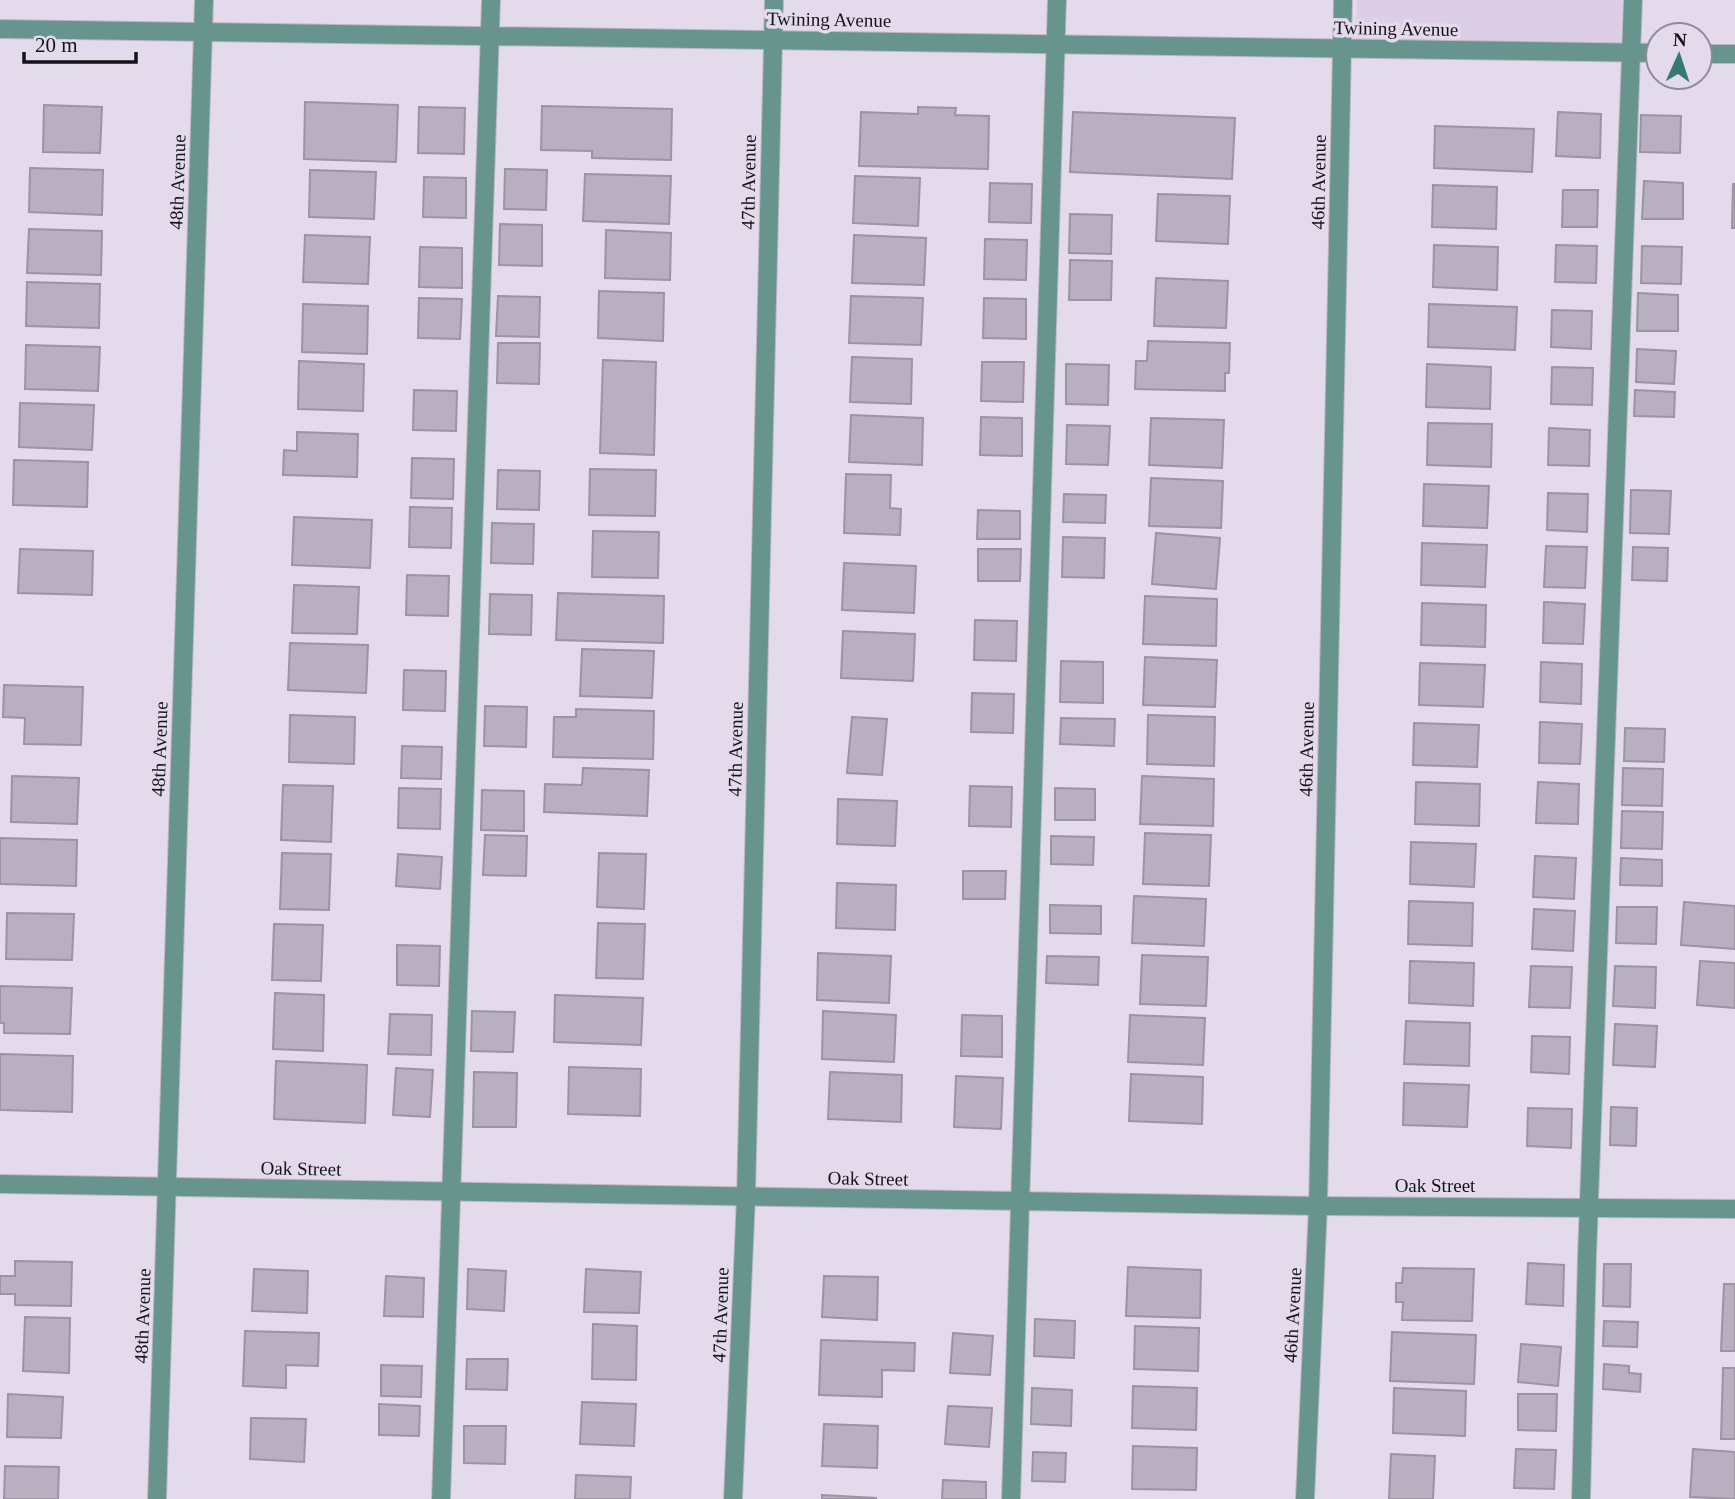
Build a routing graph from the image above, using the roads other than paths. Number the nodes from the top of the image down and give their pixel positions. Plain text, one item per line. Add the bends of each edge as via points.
1 (204, 0) edge
2 (491, 0) edge
3 (774, 0) edge
4 (1057, 0) edge
5 (1343, 0) edge
6 (1633, 0) edge
7 (0, 29) edge
8 (203, 32) junction
9 (489, 37) junction
10 (772, 39) junction
11 (1056, 43) junction
12 (1342, 48) junction
13 (1631, 53) junction
14 (1644, 53) edge
15 (1714, 54) edge
16 (1735, 54) edge
17 (0, 1184) edge
18 (166, 1186) junction
19 (451, 1192) junction
20 (746, 1197) junction
21 (1019, 1201) junction
22 (1318, 1206) junction
23 (1590, 1207) junction
24 (1735, 1209) edge
25 (157, 1499) edge
26 (441, 1499) edge
27 (733, 1499) edge
28 (1011, 1499) edge
29 (1305, 1499) edge
30 (1581, 1499) edge

1 - 8 street, 48th Avenue
2 - 9 street
3 - 10 street, 47th Avenue
4 - 11 street
5 - 12 street, 46th Avenue
6 - 13 street
7 - 8 street, Twining Avenue
8 - 9 street, Twining Avenue
8 - 18 street, 48th Avenue
9 - 10 street, Twining Avenue
9 - 19 street
10 - 11 street, Twining Avenue
10 - 20 street, 47th Avenue
11 - 12 street, Twining Avenue
11 - 21 street
12 - 13 street, Twining Avenue
12 - 22 street, 46th Avenue
13 - 14 street, Twining Avenue
13 - 23 street
15 - 16 street
17 - 18 street, Oak Street
18 - 19 street, Oak Street
18 - 25 street, 48th Avenue
19 - 20 street, Oak Street
19 - 26 street
20 - 21 street, Oak Street
20 - 27 street, 47th Avenue
21 - 22 street, Oak Street
21 - 28 street
22 - 23 street, Oak Street
22 - 29 street, 46th Avenue
23 - 24 street, Oak Street
23 - 30 street

